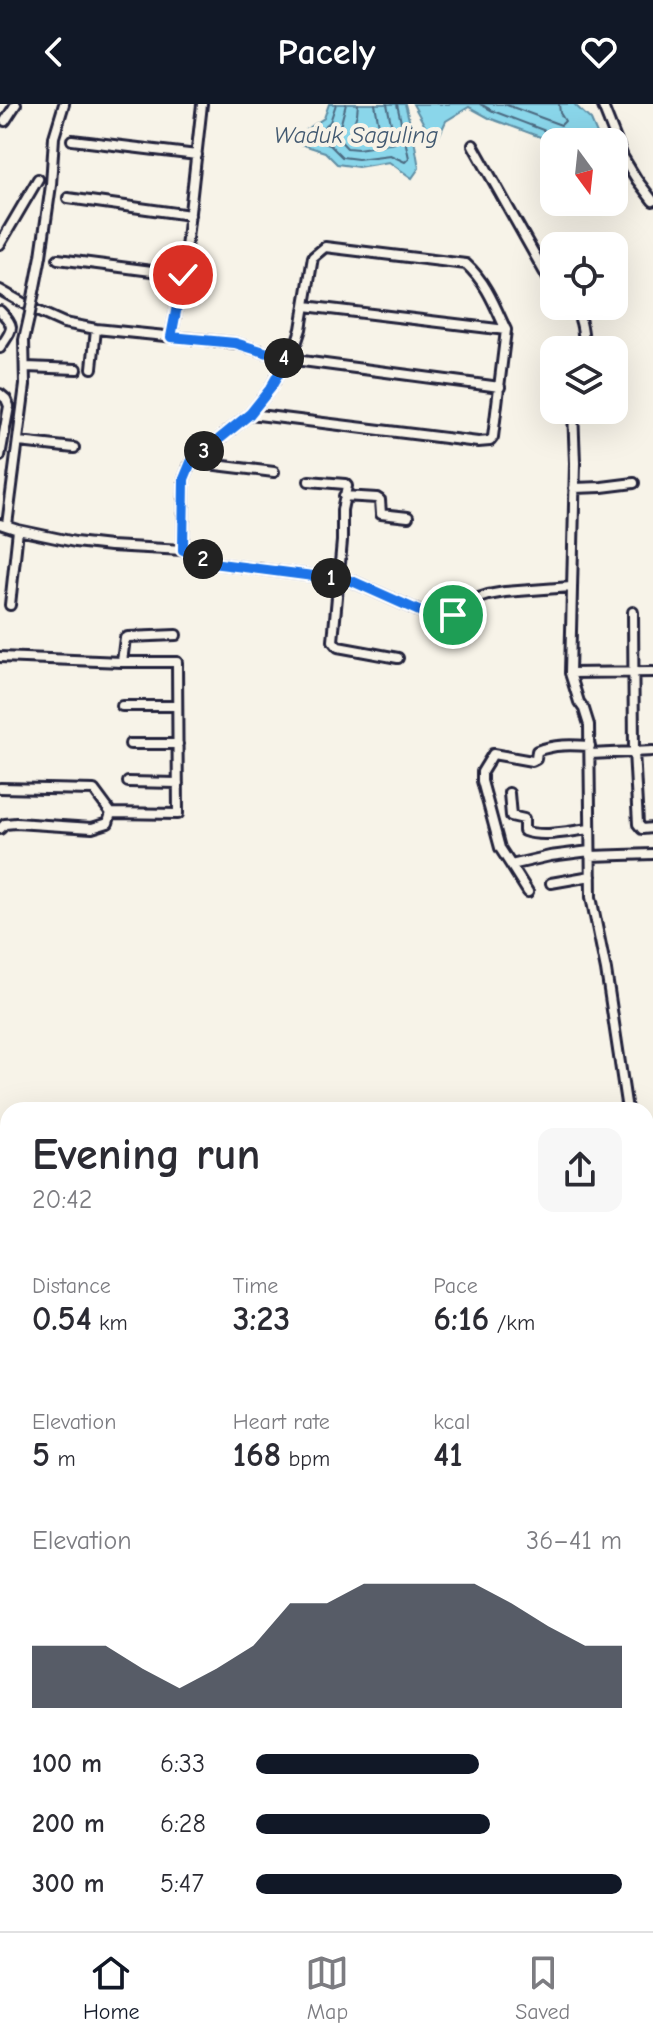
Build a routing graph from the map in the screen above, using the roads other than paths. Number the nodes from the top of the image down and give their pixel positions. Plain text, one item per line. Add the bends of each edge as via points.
1 (16, 104) edge
2 (64, 104) edge
3 (202, 104) edge
4 (602, 104) edge
5 (5, 121) dead end
6 (72, 140) dead end
7 (473, 145) dead end
8 (197, 155) junction
9 (38, 179) dead end
10 (68, 198) dead end
11 (653, 201) edge
12 (190, 215) junction
13 (0, 244) edge
14 (58, 259) dead end
15 (540, 264) edge
16 (183, 275) junction
17 (0, 290) edge
18 (305, 306) junction
19 (0, 311) edge
20 (96, 329) junction
21 (506, 330) junction
22 (171, 337) junction
23 (0, 348) edge
24 (287, 359) junction
25 (26, 367) junction
26 (92, 368) dead end
27 (77, 369) dead end
28 (500, 387) junction
29 (0, 394) edge
30 (250, 414) junction
31 (573, 424) edge
32 (19, 442) junction
33 (74, 448) dead end
34 (0, 456) edge
35 (191, 462) junction
36 (274, 472) dead end
37 (309, 481) dead end
38 (634, 483) dead end
39 (574, 488) junction
40 (344, 496) junction
41 (408, 517) dead end
42 (4, 525) edge
43 (18, 530) junction
44 (183, 547) junction
45 (337, 579) junction
46 (571, 587) junction
47 (10, 605) dead end
48 (633, 612) dead end
49 (176, 635) dead end
50 (0, 657) edge
51 (398, 658) dead end
52 (122, 662) junction
53 (653, 672) edge
54 (570, 673) junction
55 (635, 673) junction
56 (122, 706) dead end
57 (177, 706) junction
58 (130, 744) dead end
59 (178, 744) junction
60 (590, 750) junction
61 (634, 751) junction
62 (653, 751) edge
63 (128, 782) dead end
64 (178, 783) junction
65 (0, 788) edge
66 (509, 793) dead end
67 (111, 813) junction
68 (653, 828) edge
69 (0, 829) edge
70 (590, 829) junction
71 (590, 854) junction
72 (653, 854) edge
73 (511, 865) junction
74 (591, 876) junction
75 (551, 883) dead end
76 (528, 892) dead end
77 (626, 1102) edge

1 - 5 street
2 - 25 street, bridge via 54,137 43,242 24,340
3 - 8 street
4 - 11 street via 623,157
6 - 8 street
7 - 15 street
8 - 12 street
9 - 13 street
10 - 12 street
12 - 16 street
14 - 16 street
16 - 22 street
17 - 20 street via 64,323
18 - 21 street
18 - 21 street via 313,257 325,247 466,264 478,275
18 - 24 street
19 - 23 street via 12,326
20 - 22 street
20 - 26 street
21 - 28 street
22 - 24 street via 235,343
24 - 28 street
24 - 30 street
25 - 27 street
25 - 32 street
28 - 30 street via 493,437 486,442
29 - 34 street via 9,406
30 - 35 street
31 - 39 street
32 - 33 street
32 - 42 street
35 - 36 street
35 - 44 street via 184,479
37 - 40 street via 345,484
38 - 39 street
39 - 46 street
40 - 41 street via 377,498 381,514
40 - 45 street
42 - 43 street
43 - 44 street via 86,543
43 - 47 street
44 - 45 street via 212,563
45 - 46 street via 428,615 453,615 488,595
45 - 51 street via 335,645
46 - 54 street
48 - 55 street
49 - 52 street via 128,637
50 - 52 street
52 - 57 street via 177,662
53 - 55 street
54 - 55 street
54 - 60 street via 589,725
55 - 61 street
56 - 57 street
57 - 59 street
58 - 59 street
59 - 64 street
60 - 61 street
60 - 70 street
60 - 73 street via 542,748 532,761 493,754 482,781 493,828
61 - 62 street
61 - 68 street via 638,824
63 - 64 street
64 - 67 street via 178,814
65 - 67 street via 94,790
66 - 70 street via 511,816 524,819 527,833
67 - 69 street via 108,823 92,828 16,823
70 - 71 street
71 - 72 street
71 - 73 street
71 - 74 street
73 - 76 street
74 - 75 street
74 - 77 street

